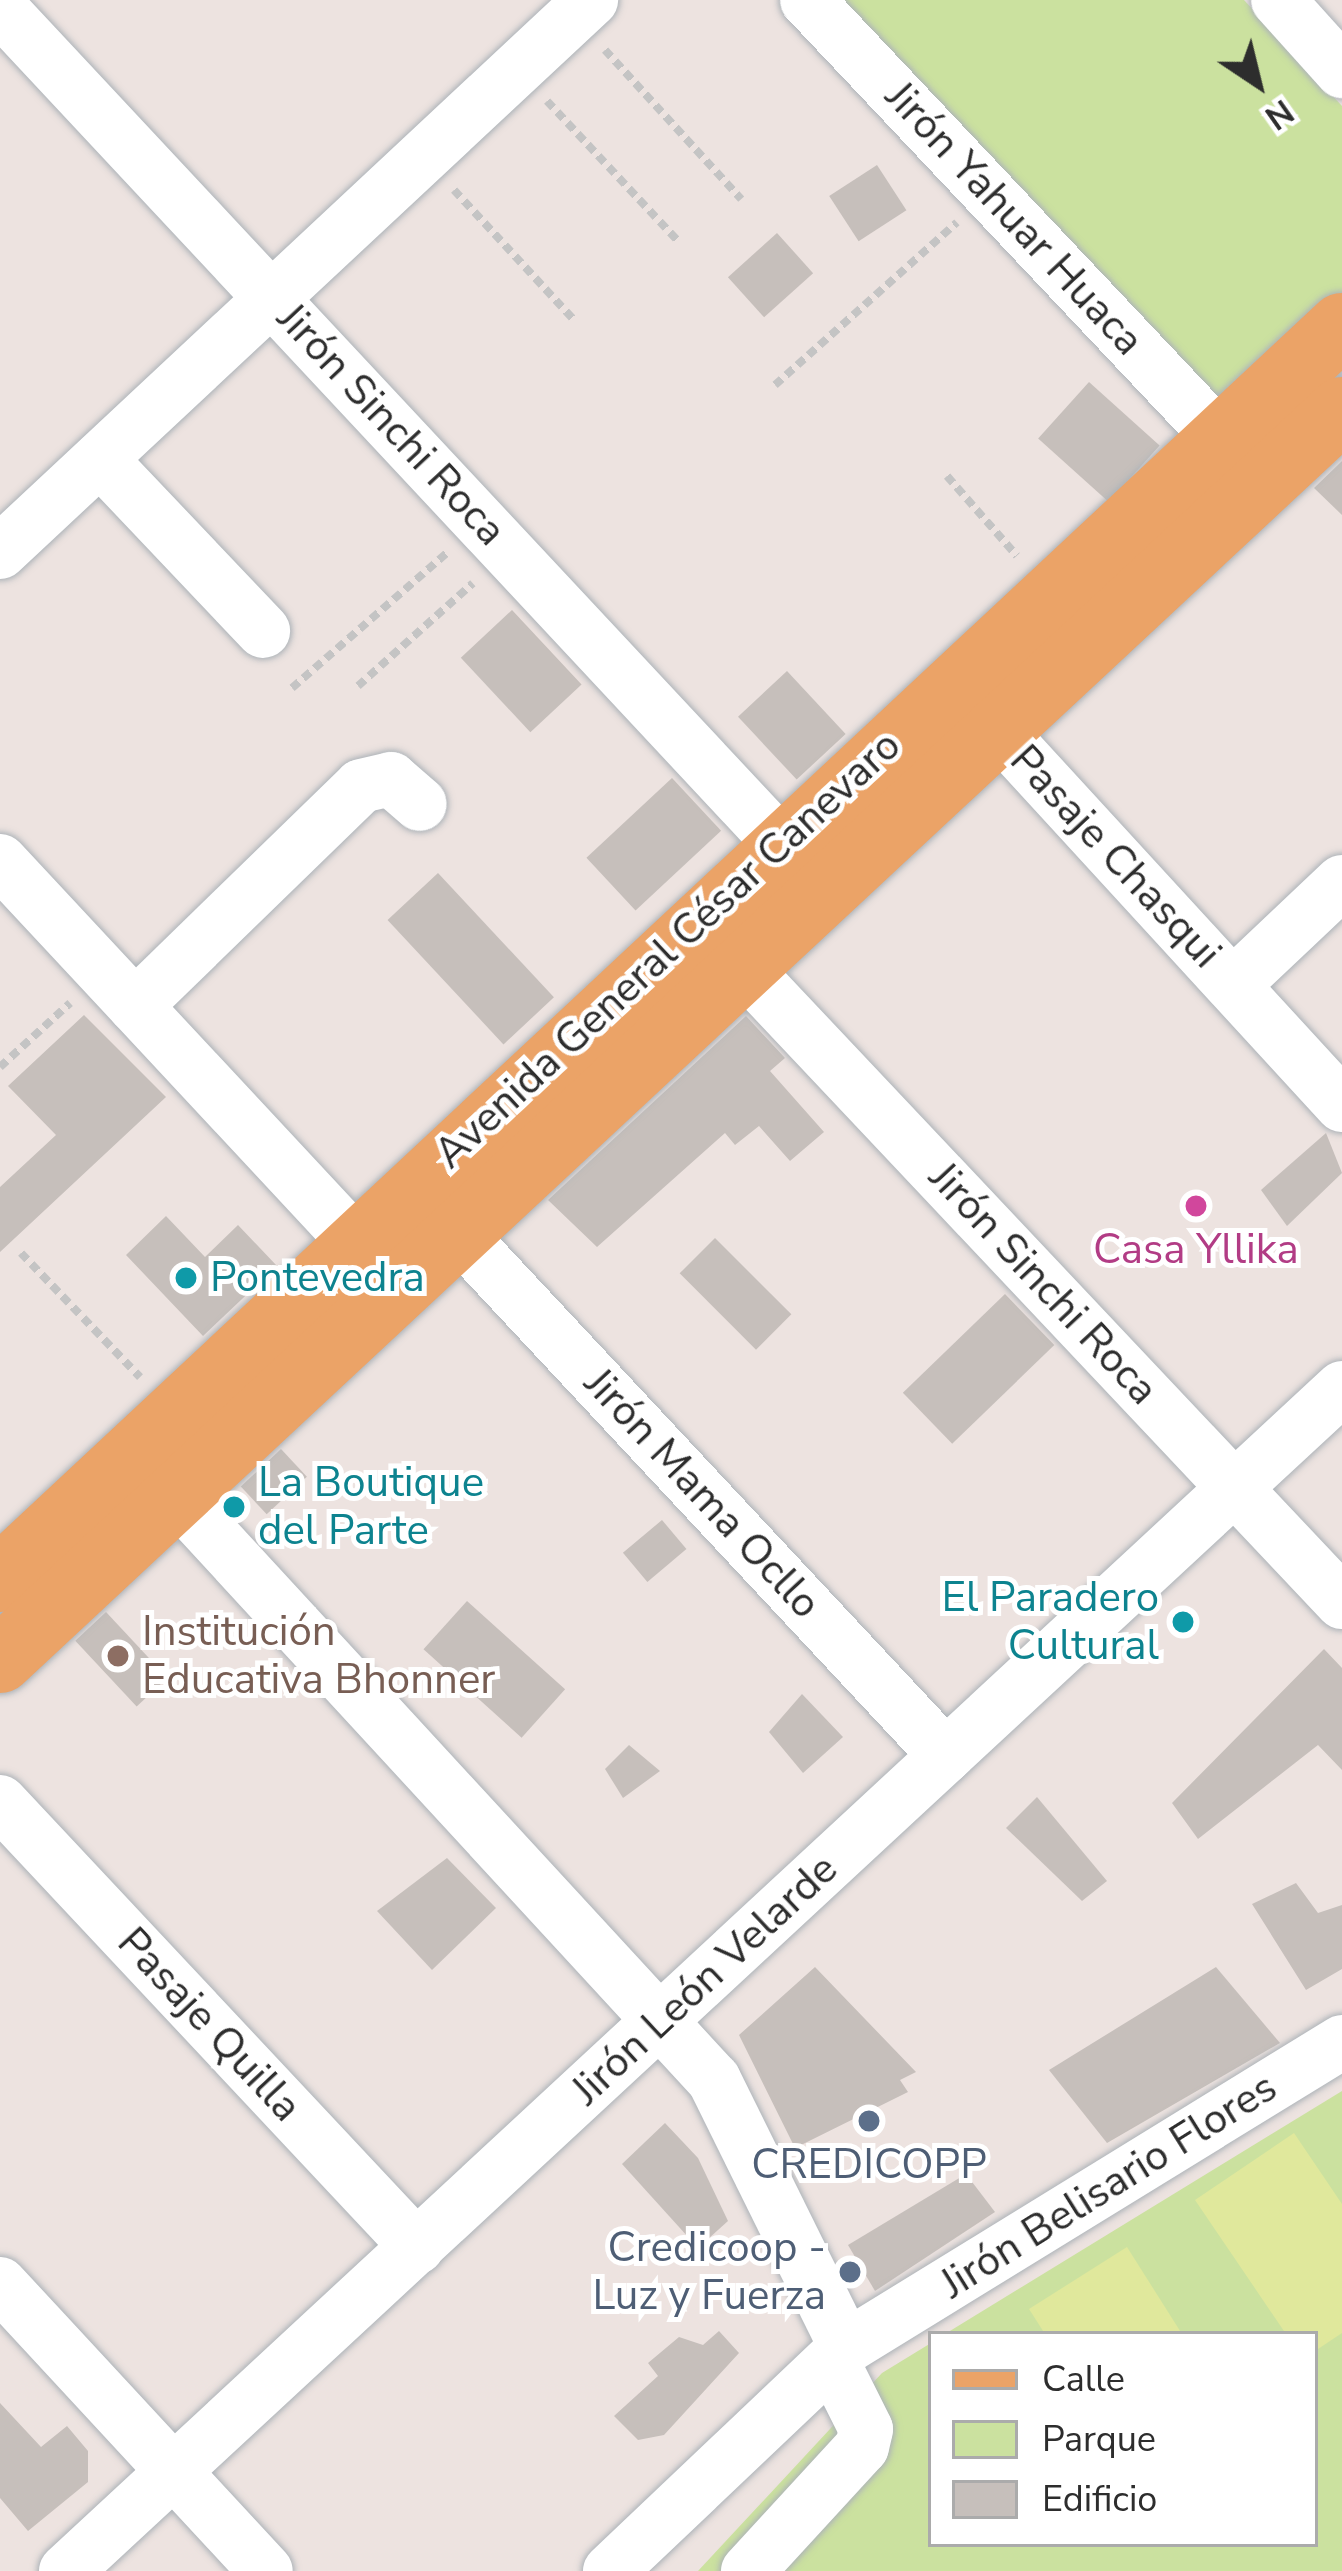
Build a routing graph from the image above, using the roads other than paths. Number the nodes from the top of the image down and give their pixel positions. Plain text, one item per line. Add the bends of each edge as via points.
1 (807, 0) edge
2 (1278, 0) edge
3 (0, 8) edge
4 (583, 8) edge
5 (1342, 70) edge
6 (273, 298) junction
7 (1342, 326) edge
8 (1342, 410) edge
9 (1221, 439) junction
10 (100, 459) junction
11 (0, 552) edge
12 (263, 631) dead end
13 (998, 730) junction
14 (419, 804) dead end
15 (781, 844) junction
16 (0, 861) edge
17 (1342, 882) edge
18 (743, 968) junction
19 (1233, 985) junction
20 (119, 989) junction
21 (1342, 1105) edge
22 (458, 1232) junction
23 (356, 1241) junction
24 (1342, 1388) edge
25 (1236, 1488) junction
26 (176, 1496) junction
27 (0, 1579) edge
28 (1342, 1602) edge
29 (0, 1660) edge
30 (946, 1756) junction
31 (0, 1802) edge
32 (662, 2020) junction
33 (1342, 2042) edge
34 (417, 2247) junction
35 (0, 2284) edge
36 (839, 2354) junction
37 (178, 2469) junction
38 (66, 2571) edge
39 (266, 2571) edge
40 (610, 2571) edge
41 (748, 2571) edge

1 - 9 street, Jirón Yahuar Huaca
2 - 5 street
3 - 6 street, Jirón Sinchi Roca
4 - 6 street
6 - 10 street
6 - 15 street, Jirón Sinchi Roca
7 - 9 main road, Avenida General César Canevaro
8 - 13 main road, Avenida General César Canevaro
9 - 15 main road, Avenida General César Canevaro
10 - 11 street
10 - 12 street
13 - 18 main road, Avenida General César Canevaro
13 - 19 street, Pasaje Chasqui
14 - 20 street via 392,779 361,786
15 - 23 main road, Avenida General César Canevaro
16 - 20 street
17 - 19 street, Pasaje Chasqui
18 - 22 main road, Avenida General César Canevaro
18 - 25 street, Jirón Sinchi Roca
19 - 21 street, Pasaje Chasqui
20 - 23 street
22 - 26 main road, Avenida General César Canevaro
22 - 30 street, Jirón Mama Ocllo
23 - 27 main road, Avenida General César Canevaro
24 - 25 street, Jirón León Velarde
25 - 28 street, Jirón Sinchi Roca
25 - 30 street, Jirón León Velarde
26 - 29 main road, Avenida General César Canevaro
26 - 32 street
30 - 32 street, Jirón León Velarde
31 - 34 street, Pasaje Quilla
32 - 34 street, Jirón León Velarde
32 - 36 street via 714,2080
33 - 36 street, Jirón Belisario Flores
34 - 37 street, Jirón León Velarde
35 - 37 street
36 - 40 street, Jirón Belisario Flores
36 - 41 street via 866,2428 862,2447
37 - 38 street, Jirón León Velarde
37 - 39 street

